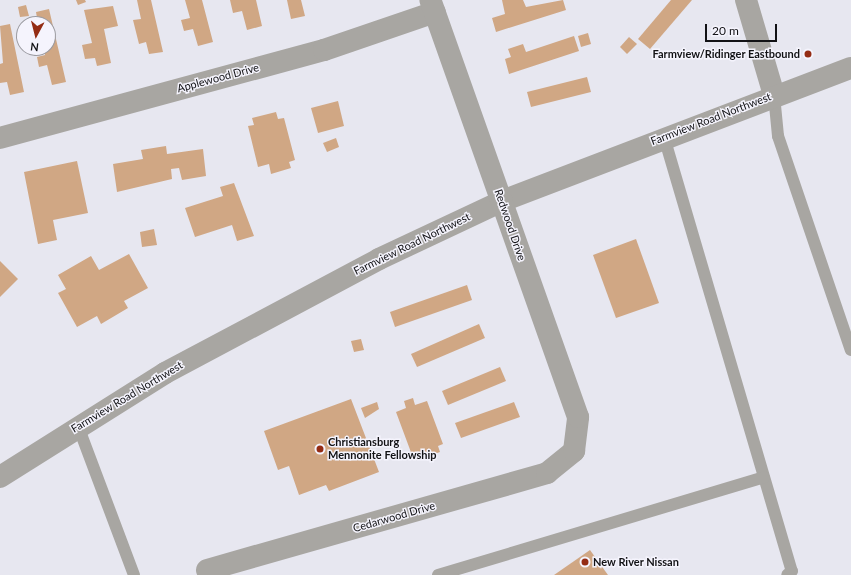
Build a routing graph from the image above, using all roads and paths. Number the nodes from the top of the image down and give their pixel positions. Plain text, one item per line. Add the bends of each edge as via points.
1 (746, 0) edge
2 (433, 6) edge
3 (851, 68) edge
4 (774, 95) junction
5 (664, 137) junction
6 (0, 138) edge
7 (502, 201) junction
8 (851, 350) edge
9 (78, 426) junction
10 (574, 450) joint
11 (0, 477) edge
12 (764, 477) junction
13 (208, 570) dead end
14 (134, 575) edge
15 (438, 575) edge
16 (787, 575) edge

1 - 4 street
2 - 6 street, Applewood Drive via 324,50
2 - 7 street, Redwood Drive
3 - 4 street, Farmview Road Northwest
4 - 5 street, Farmview Road Northwest
4 - 8 lane via 778,136
5 - 7 street, Farmview Road Northwest
5 - 12 lane
7 - 9 street, Farmview Road Northwest via 379,259 252,325
7 - 10 street, Redwood Drive via 578,417
9 - 11 street, Farmview Road Northwest
9 - 14 lane
10 - 13 street, Cedarwood Drive via 547,473
12 - 15 lane
12 - 16 lane via 792,571

